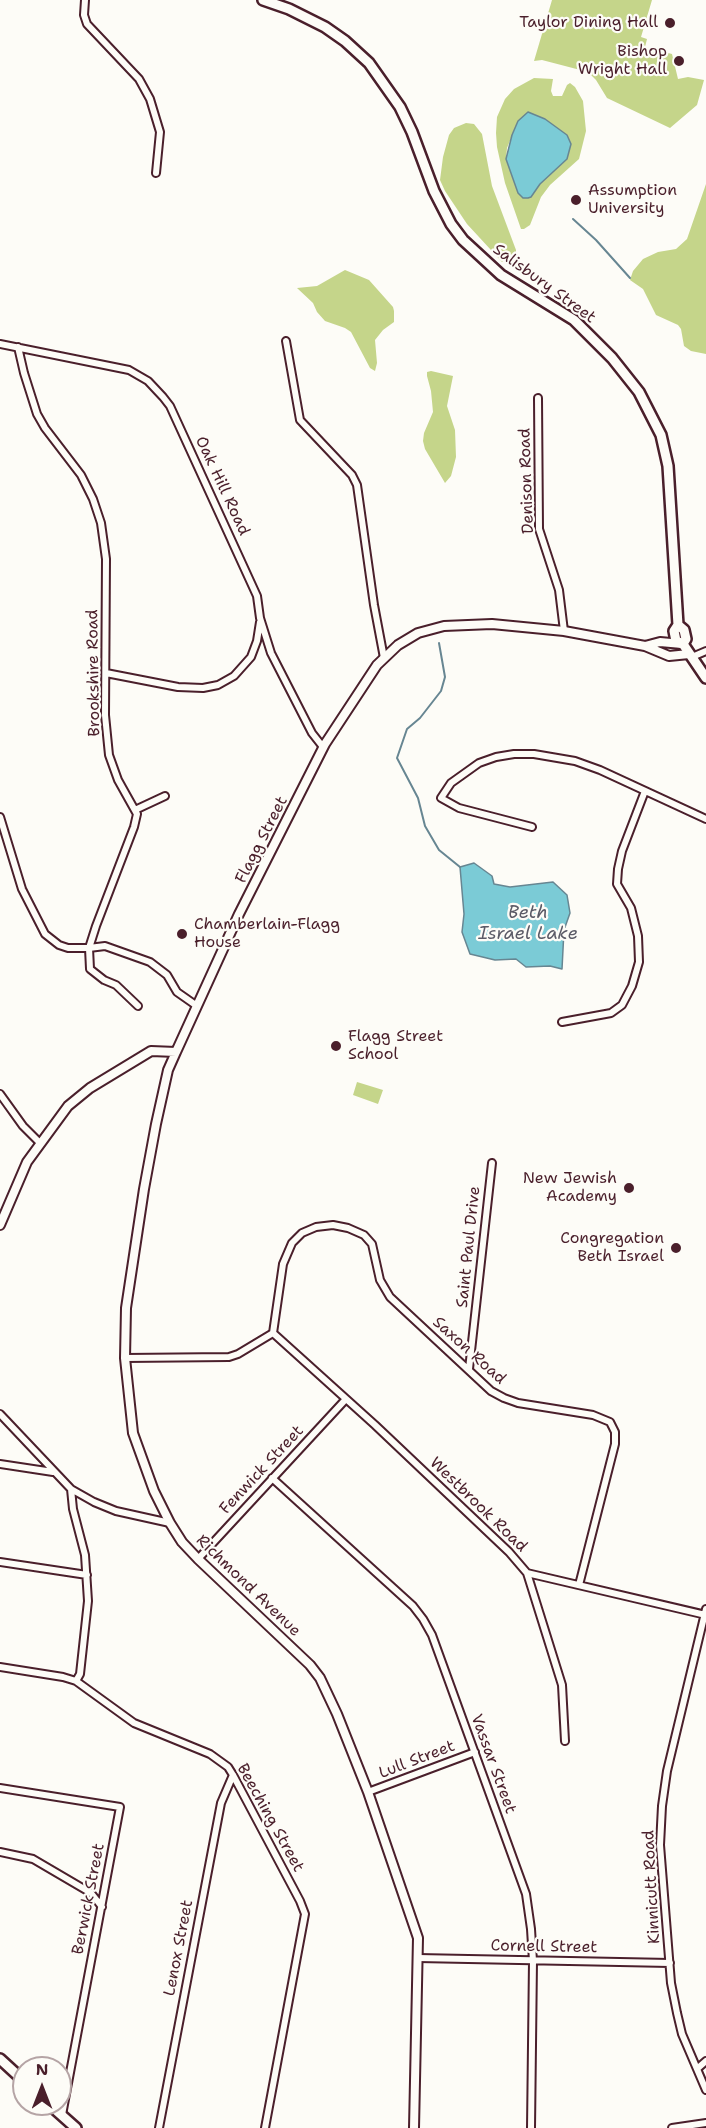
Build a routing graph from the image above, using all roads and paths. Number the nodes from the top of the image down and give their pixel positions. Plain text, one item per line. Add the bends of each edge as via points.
1 (85, 0) edge
2 (263, 0) edge
3 (156, 173) dead end
4 (286, 341) dead end
5 (0, 344) edge
6 (18, 347) junction
7 (538, 398) dead end
8 (260, 618) junction
9 (564, 631) junction
10 (683, 644) junction
11 (645, 646) junction
12 (706, 651) edge
13 (691, 655) junction
14 (384, 658) junction
15 (106, 673) junction
16 (706, 678) edge
17 (323, 747) junction
18 (645, 790) junction
19 (165, 796) dead end
20 (135, 810) junction
21 (0, 817) edge
22 (706, 819) edge
23 (532, 826) dead end
24 (89, 948) junction
25 (138, 1006) dead end
26 (197, 1006) junction
27 (562, 1022) dead end
28 (176, 1052) junction
29 (0, 1094) edge
30 (40, 1143) junction
31 (492, 1163) dead end
32 (0, 1225) edge
33 (273, 1333) junction
34 (125, 1358) junction
35 (469, 1369) junction
36 (346, 1399) junction
37 (0, 1414) edge
38 (0, 1464) edge
39 (54, 1473) junction
40 (272, 1478) junction
41 (71, 1489) junction
42 (170, 1523) junction
43 (198, 1559) junction
44 (0, 1562) edge
45 (527, 1573) junction
46 (87, 1575) junction
47 (579, 1586) junction
48 (706, 1613) edge
49 (0, 1667) edge
50 (76, 1681) junction
51 (565, 1741) dead end
52 (475, 1752) junction
53 (233, 1775) junction
54 (0, 1788) edge
55 (368, 1792) junction
56 (0, 1852) edge
57 (102, 1907) junction
58 (418, 1958) junction
59 (533, 1961) junction
60 (670, 1964) junction
61 (0, 2058) edge
62 (706, 2061) edge
63 (72, 2063) edge
64 (698, 2068) junction
65 (12, 2070) edge
66 (706, 2090) edge
67 (706, 2123) edge
68 (159, 2128) edge
69 (265, 2128) edge
70 (414, 2128) edge
71 (531, 2128) edge
72 (672, 2128) edge

1 - 3 street via 87,24 139,79 150,99 160,132
2 - 10 main road, Salisbury Street via 325,27 369,63 400,107 431,184 463,240 501,275 582,327 639,392 660,435 668,466 678,625 674,631 676,641
4 - 14 street via 300,420 357,485
5 - 6 street, Oak Hill Road
6 - 8 street, Oak Hill Road via 129,369 156,389 170,406 243,565 257,596
6 - 15 street, Brookshire Road via 37,414 81,475 100,517 106,559
7 - 9 street, Denison Road via 539,529 559,590
8 - 15 street via 251,657 234,676 218,685 178,687
8 - 17 street, Oak Hill Road via 271,653
9 - 11 street, Flagg Street
9 - 14 street, Flagg Street via 492,624 444,626 411,637
10 - 11 street, Flagg Street via 660,642
10 - 13 main road, Salisbury Street
11 - 13 street, Flagg Street via 669,656
12 - 13 street
13 - 16 main road, Salisbury Street
14 - 17 street, Flagg Street
15 - 20 street, Brookshire Road via 109,755
17 - 26 street, Flagg Street
18 - 22 street
18 - 23 street via 575,761 514,754 496,757 464,773 441,798 459,808
18 - 27 street via 622,851 617,884 631,908 638,936 639,962 632,986 622,1005 611,1013
19 - 20 street
20 - 24 street via 134,827
21 - 24 street via 22,889 45,934 68,948
24 - 25 street via 90,969 116,985
24 - 26 street via 105,946 150,962 167,975 177,992
26 - 28 street, Flagg Street
28 - 30 street via 151,1052 90,1088 68,1106
28 - 34 street, Richmond Avenue via 162,1094 144,1189 126,1308
29 - 30 street
30 - 32 street via 20,1176
31 - 35 street, Saint Paul Drive
33 - 34 street via 229,1357
33 - 35 street, Saxon Road via 283,1264 292,1243 316,1227 348,1228 364,1235 372,1244 380,1280 390,1297
33 - 36 street, Westbrook Road
34 - 42 street, Richmond Avenue via 133,1433
35 - 47 street, Saxon Road via 504,1398 599,1416 614,1427 614,1450
36 - 40 street, Fenwick Street
36 - 45 street, Westbrook Road
37 - 39 street
38 - 39 street
39 - 41 street
40 - 43 street, Fenwick Street
40 - 52 street, Vassar Street via 418,1611 432,1635
41 - 42 street via 116,1511
41 - 46 street
42 - 43 street, Richmond Avenue
43 - 55 street, Richmond Avenue via 315,1671 328,1693
44 - 46 street
45 - 47 street, Westbrook Road
45 - 51 street via 562,1685
46 - 50 street via 87,1619
47 - 48 street, Westbrook Road
48 - 60 street, Kinnicutt Road via 662,1806 661,1855
49 - 50 street, Beeching Street
50 - 53 street, Beeching Street via 134,1723 210,1754
52 - 55 street, Lull Street
52 - 59 street, Vassar Street via 526,1894
53 - 68 street, Lenox Street via 221,1803
53 - 69 street, Beeching Street via 305,1914
54 - 57 street, Berwick Street via 120,1807
55 - 58 street, Richmond Avenue via 414,1923
56 - 57 street via 33,1859 92,1893
57 - 63 street, Berwick Street
58 - 59 street, Cornell Street
58 - 70 street, Richmond Avenue
59 - 60 street, Cornell Street
59 - 71 street, Vassar Street
60 - 64 street, Kinnicutt Road via 679,2024
61 - 65 main road
62 - 64 street
64 - 66 street, Kinnicutt Road
67 - 72 street

